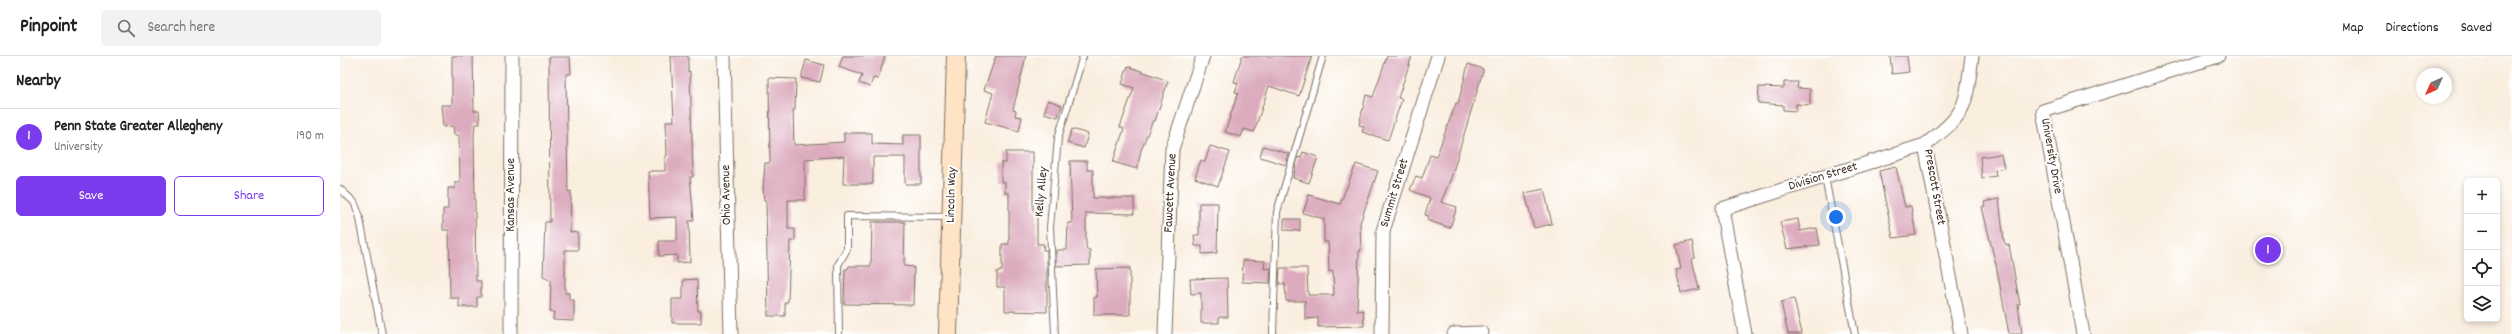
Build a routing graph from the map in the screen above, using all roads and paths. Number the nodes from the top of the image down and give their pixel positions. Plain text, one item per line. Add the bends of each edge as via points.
1 (512, 56) edge
2 (724, 56) edge
3 (956, 56) edge
4 (1083, 56) edge
5 (1203, 56) edge
6 (1323, 56) edge
7 (1438, 56) edge
8 (1972, 56) edge
9 (2218, 56) edge
10 (1925, 145) junction
11 (1825, 176) junction
12 (340, 189) edge
13 (951, 217) junction
14 (1482, 333) dead end
15 (382, 334) edge
16 (511, 334) edge
17 (731, 334) edge
18 (839, 334) edge
19 (948, 334) edge
20 (1055, 334) edge
21 (1165, 334) edge
22 (1273, 334) edge
23 (1382, 334) edge
24 (1454, 334) edge
25 (1745, 334) edge
26 (1855, 334) edge
27 (1961, 334) edge
28 (2083, 334) edge

1 - 16 street, Kansas Avenue
2 - 17 street, Ohio Avenue
3 - 13 main road, Lincoln Way
4 - 20 lane, Kelly Alley via 1058,138 1050,227
5 - 21 street, Fawcett Avenue via 1172,149
6 - 22 lane via 1277,212
7 - 23 street, Summit Street via 1383,231
8 - 10 street, Prescott Street via 1966,100 1961,114 1952,125
9 - 28 street, University Drive via 2043,111
10 - 11 street, Division Street
10 - 27 street, Prescott Street
11 - 25 street, Division Street via 1722,209
11 - 26 lane
12 - 15 lane via 354,202 359,214
13 - 18 lane via 847,216 847,249 838,265
13 - 19 main road, Lincoln Way
14 - 24 street

